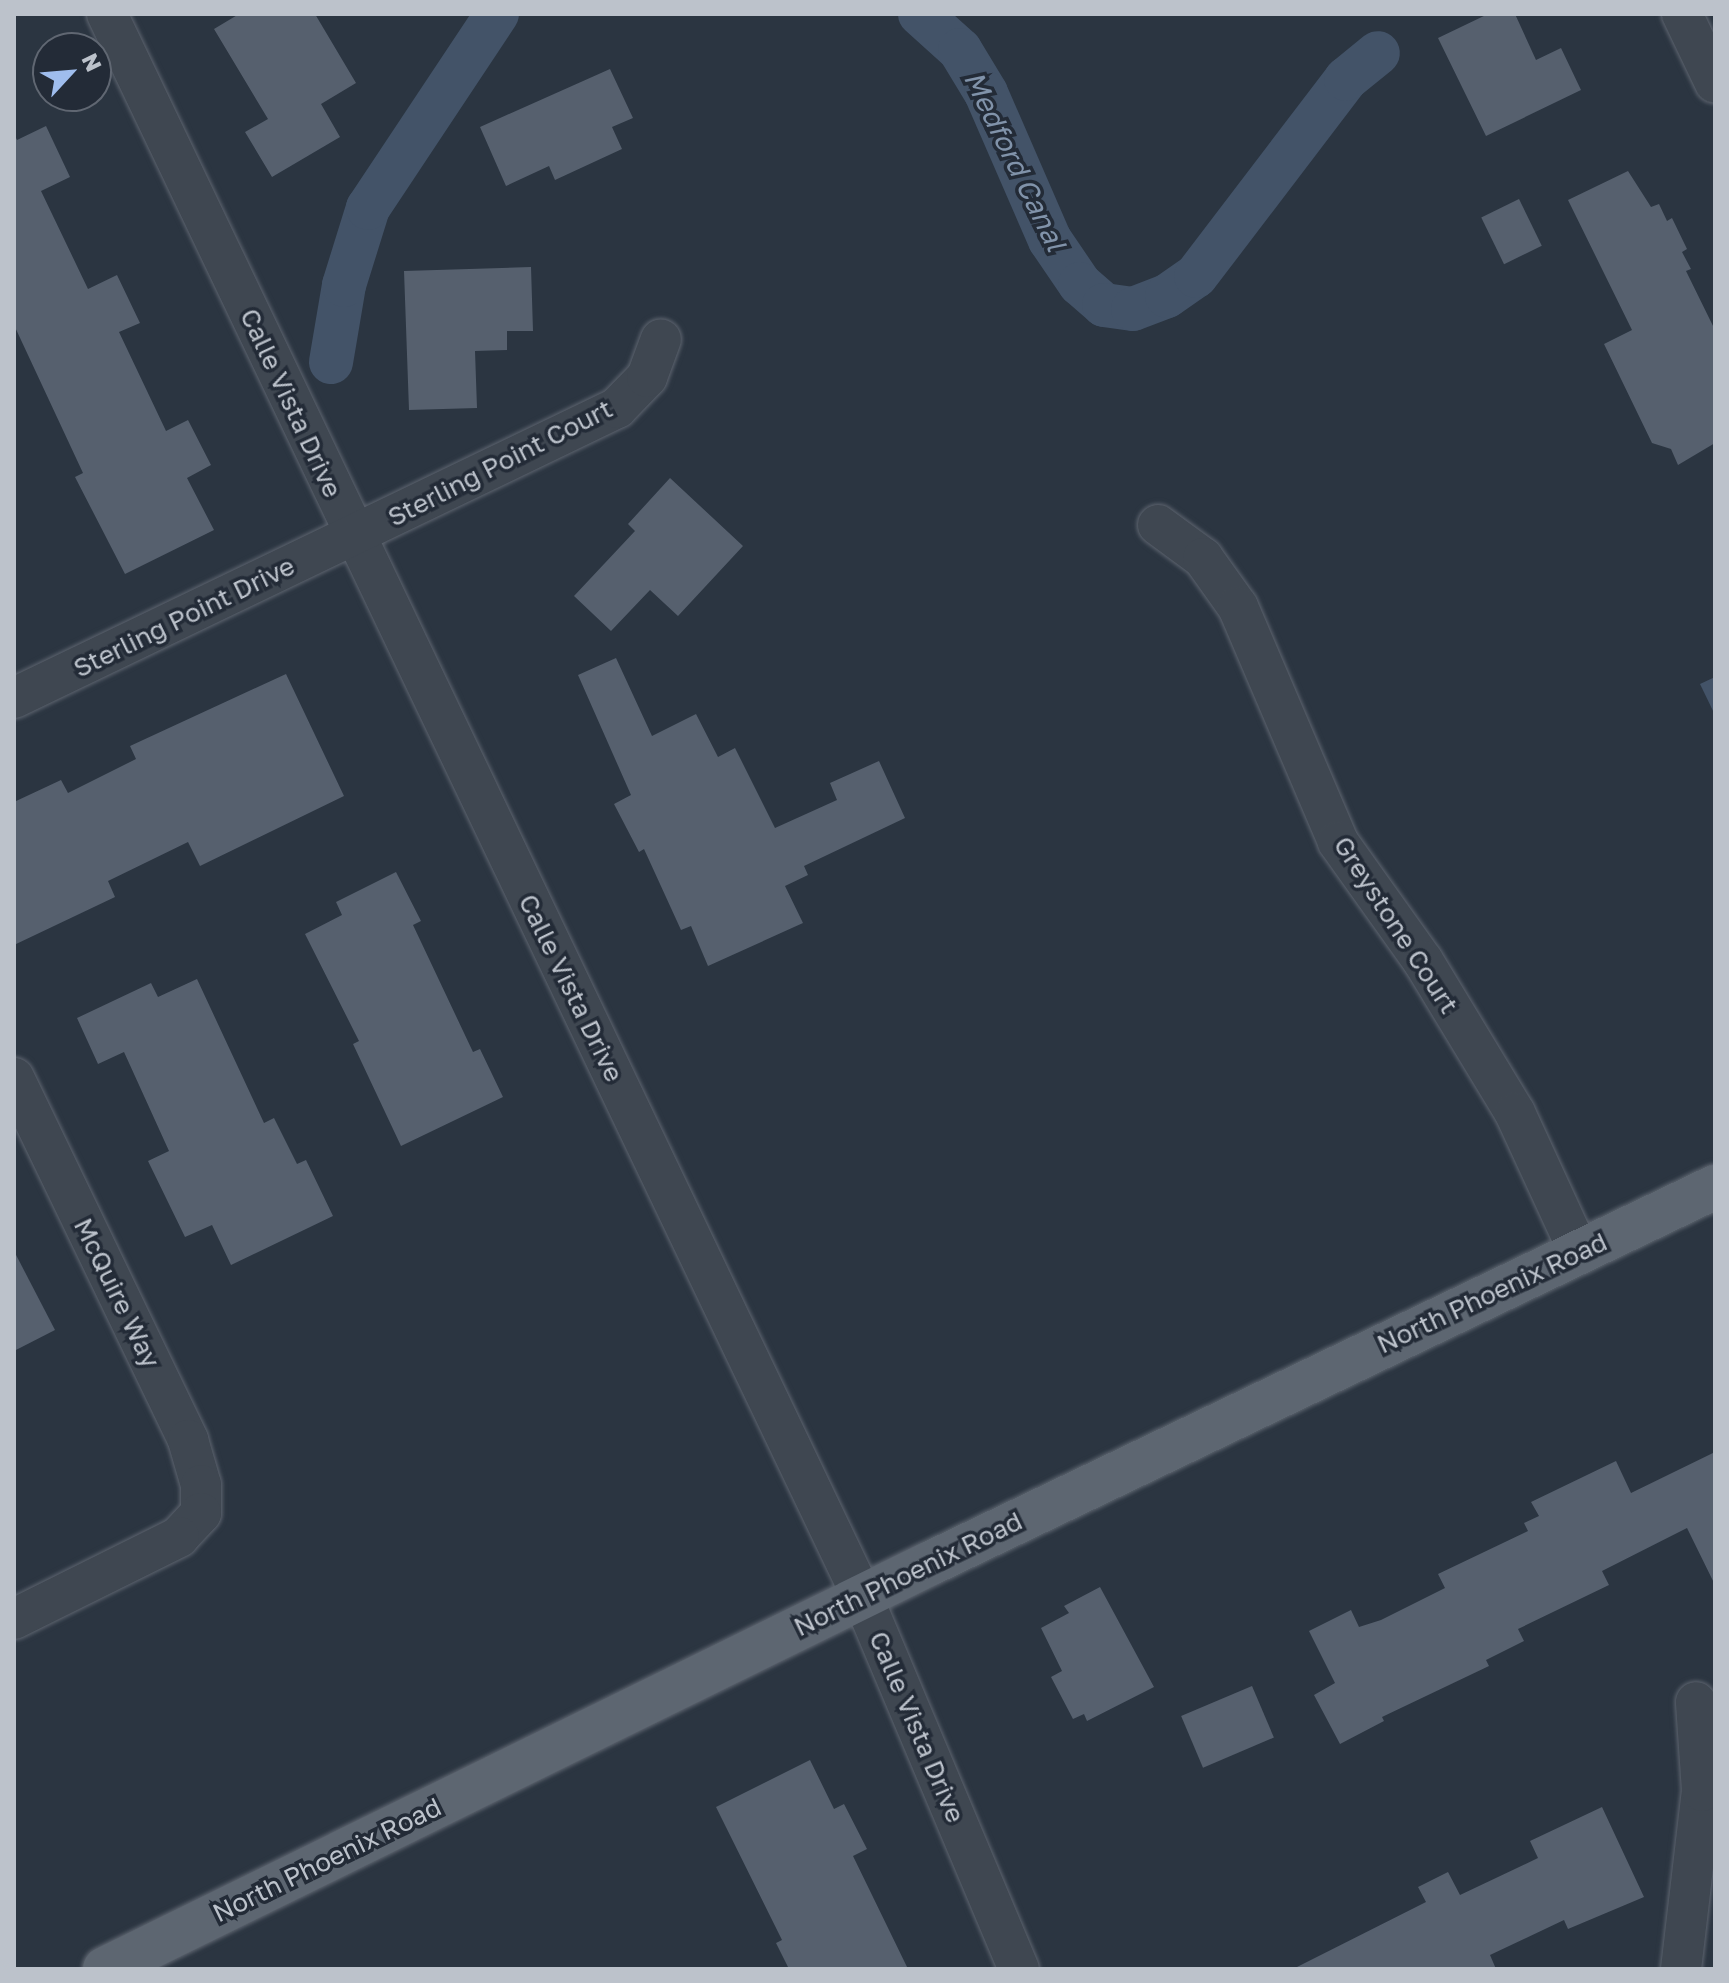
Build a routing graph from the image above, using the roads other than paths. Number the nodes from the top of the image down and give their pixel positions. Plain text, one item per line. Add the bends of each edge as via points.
1 (107, 14) edge
2 (1682, 14) edge
3 (1715, 83) edge
4 (661, 339) dead end
5 (1158, 525) dead end
6 (354, 536) junction
7 (14, 698) edge
8 (14, 1078) edge
9 (1715, 1187) edge
10 (1579, 1252) junction
11 (862, 1596) junction
12 (14, 1619) edge
13 (1696, 1702) dead end
14 (105, 1969) edge
15 (1019, 1969) edge
16 (1681, 1969) edge

1 - 6 street, Calle Vista Drive
2 - 3 street
4 - 6 street, Sterling Point Court via 647,377 617,408
5 - 10 street, Greystone Court via 1203,558 1238,607 1338,842 1423,961 1515,1113
6 - 7 street, Sterling Point Drive
6 - 11 street, Calle Vista Drive
8 - 12 street, McQuire Way via 188,1440 201,1485 201,1513 179,1537
9 - 10 main road, North Phoenix Road
10 - 11 main road, North Phoenix Road
11 - 14 main road, North Phoenix Road
11 - 15 street, Calle Vista Drive
13 - 16 street via 1702,1791

